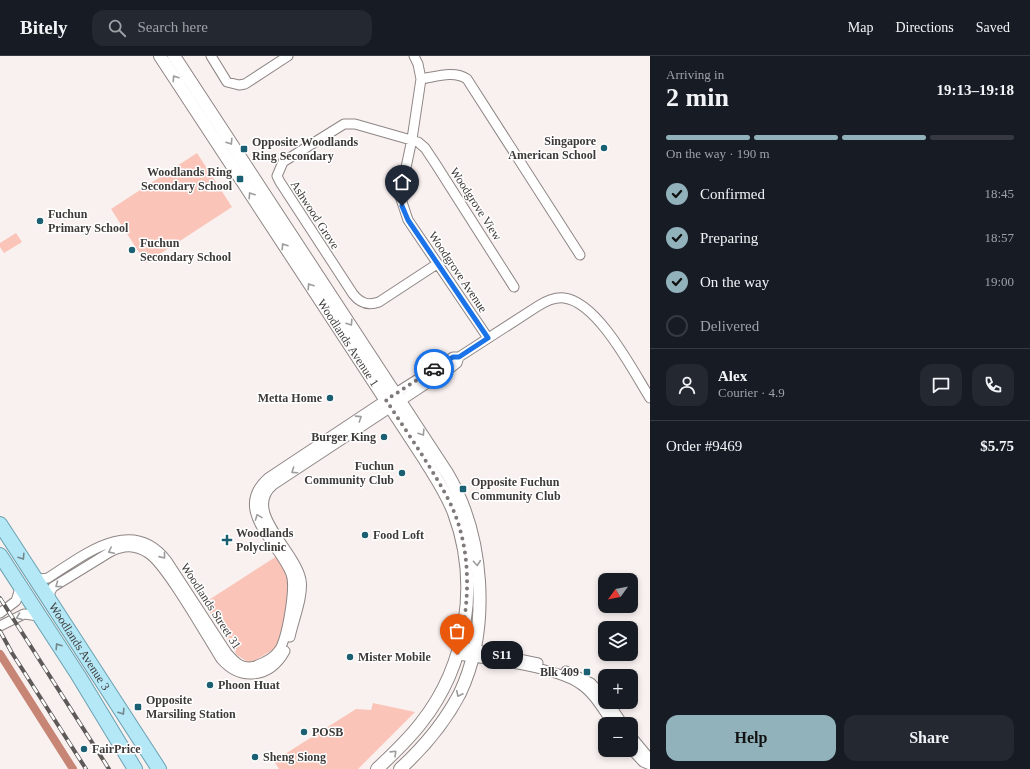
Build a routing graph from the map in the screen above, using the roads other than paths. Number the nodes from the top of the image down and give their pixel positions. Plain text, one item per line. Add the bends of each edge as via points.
1 (160, 56) edge
2 (174, 56) edge
3 (211, 56) edge
4 (288, 56) edge
5 (414, 56) edge
6 (421, 79) junction
7 (412, 139) junction
8 (580, 255) dead end
9 (438, 264) junction
10 (514, 287) dead end
11 (488, 338) junction
12 (650, 398) edge
13 (393, 400) junction
14 (0, 524) edge
15 (0, 555) edge
16 (35, 577) junction
17 (20, 588) junction
18 (50, 601) junction
19 (0, 614) edge
20 (39, 616) junction
21 (0, 626) edge
22 (458, 650) junction
23 (472, 653) junction
24 (598, 690) edge
25 (608, 717) edge
26 (638, 744) edge
27 (638, 757) edge
28 (650, 759) edge
29 (650, 766) edge
30 (135, 769) edge
31 (159, 769) edge
32 (377, 769) edge
33 (400, 769) edge

13 -> 1 main road, Woodlands Avenue 1
2 -> 13 main road, Woodlands Avenue 1
3 - 4 street via 227,82 239,85 245,84
5 - 6 street, Woodgrove Avenue
6 - 7 street, Woodgrove Avenue
6 - 8 street via 455,74 466,79
7 - 9 street, Woodgrove Avenue via 400,196 405,213
7 - 9 street, Ashwood Grove via 355,124 344,124 283,162 277,176 361,302 379,302
7 - 10 street, Woodgrove View via 425,148
9 - 11 street, Woodgrove Avenue
11 - 12 street via 547,301 559,298 575,301 588,308 603,325
11 - 13 street via 459,357 457,363
16 -> 13 street, Woodlands Street 31 via 48,578 108,542 138,540 159,551 168,561 236,663 244,668 257,665 271,658 280,649 293,587 289,568 257,518 254,508 256,496 268,478
13 -> 18 street, Woodlands Street 31 via 273,485 263,498 266,516 297,568 302,584 289,641 280,659 269,668 247,675 226,666 162,567 149,553 133,546 110,552 53,587
13 - 22 main road, Woodlands Avenue 1 via 447,496 461,535 468,587 467,608
13 -> 23 main road, Woodlands Avenue 1 via 456,489 470,525 480,603
14 -> 16 main road, Woodlands Avenue 3
15 - 17 main road, Woodlands Avenue 3
16 - 18 main road, Woodlands Avenue 3
17 - 19 street via 16,601
17 - 20 main road, Woodlands Avenue 3
18 -> 31 main road, Woodlands Avenue 3
20 -> 21 street via 24,614
30 -> 20 main road, Woodlands Avenue 3
22 - 23 street
32 -> 22 main road, Woodlands Avenue 1 via 405,743 430,710 446,684
23 - 24 street via 568,672 591,683
23 - 25 street via 546,671 579,683
23 -> 33 main road, Woodlands Avenue 1 via 460,692 446,716 418,752
26 - 28 street
27 - 29 street

